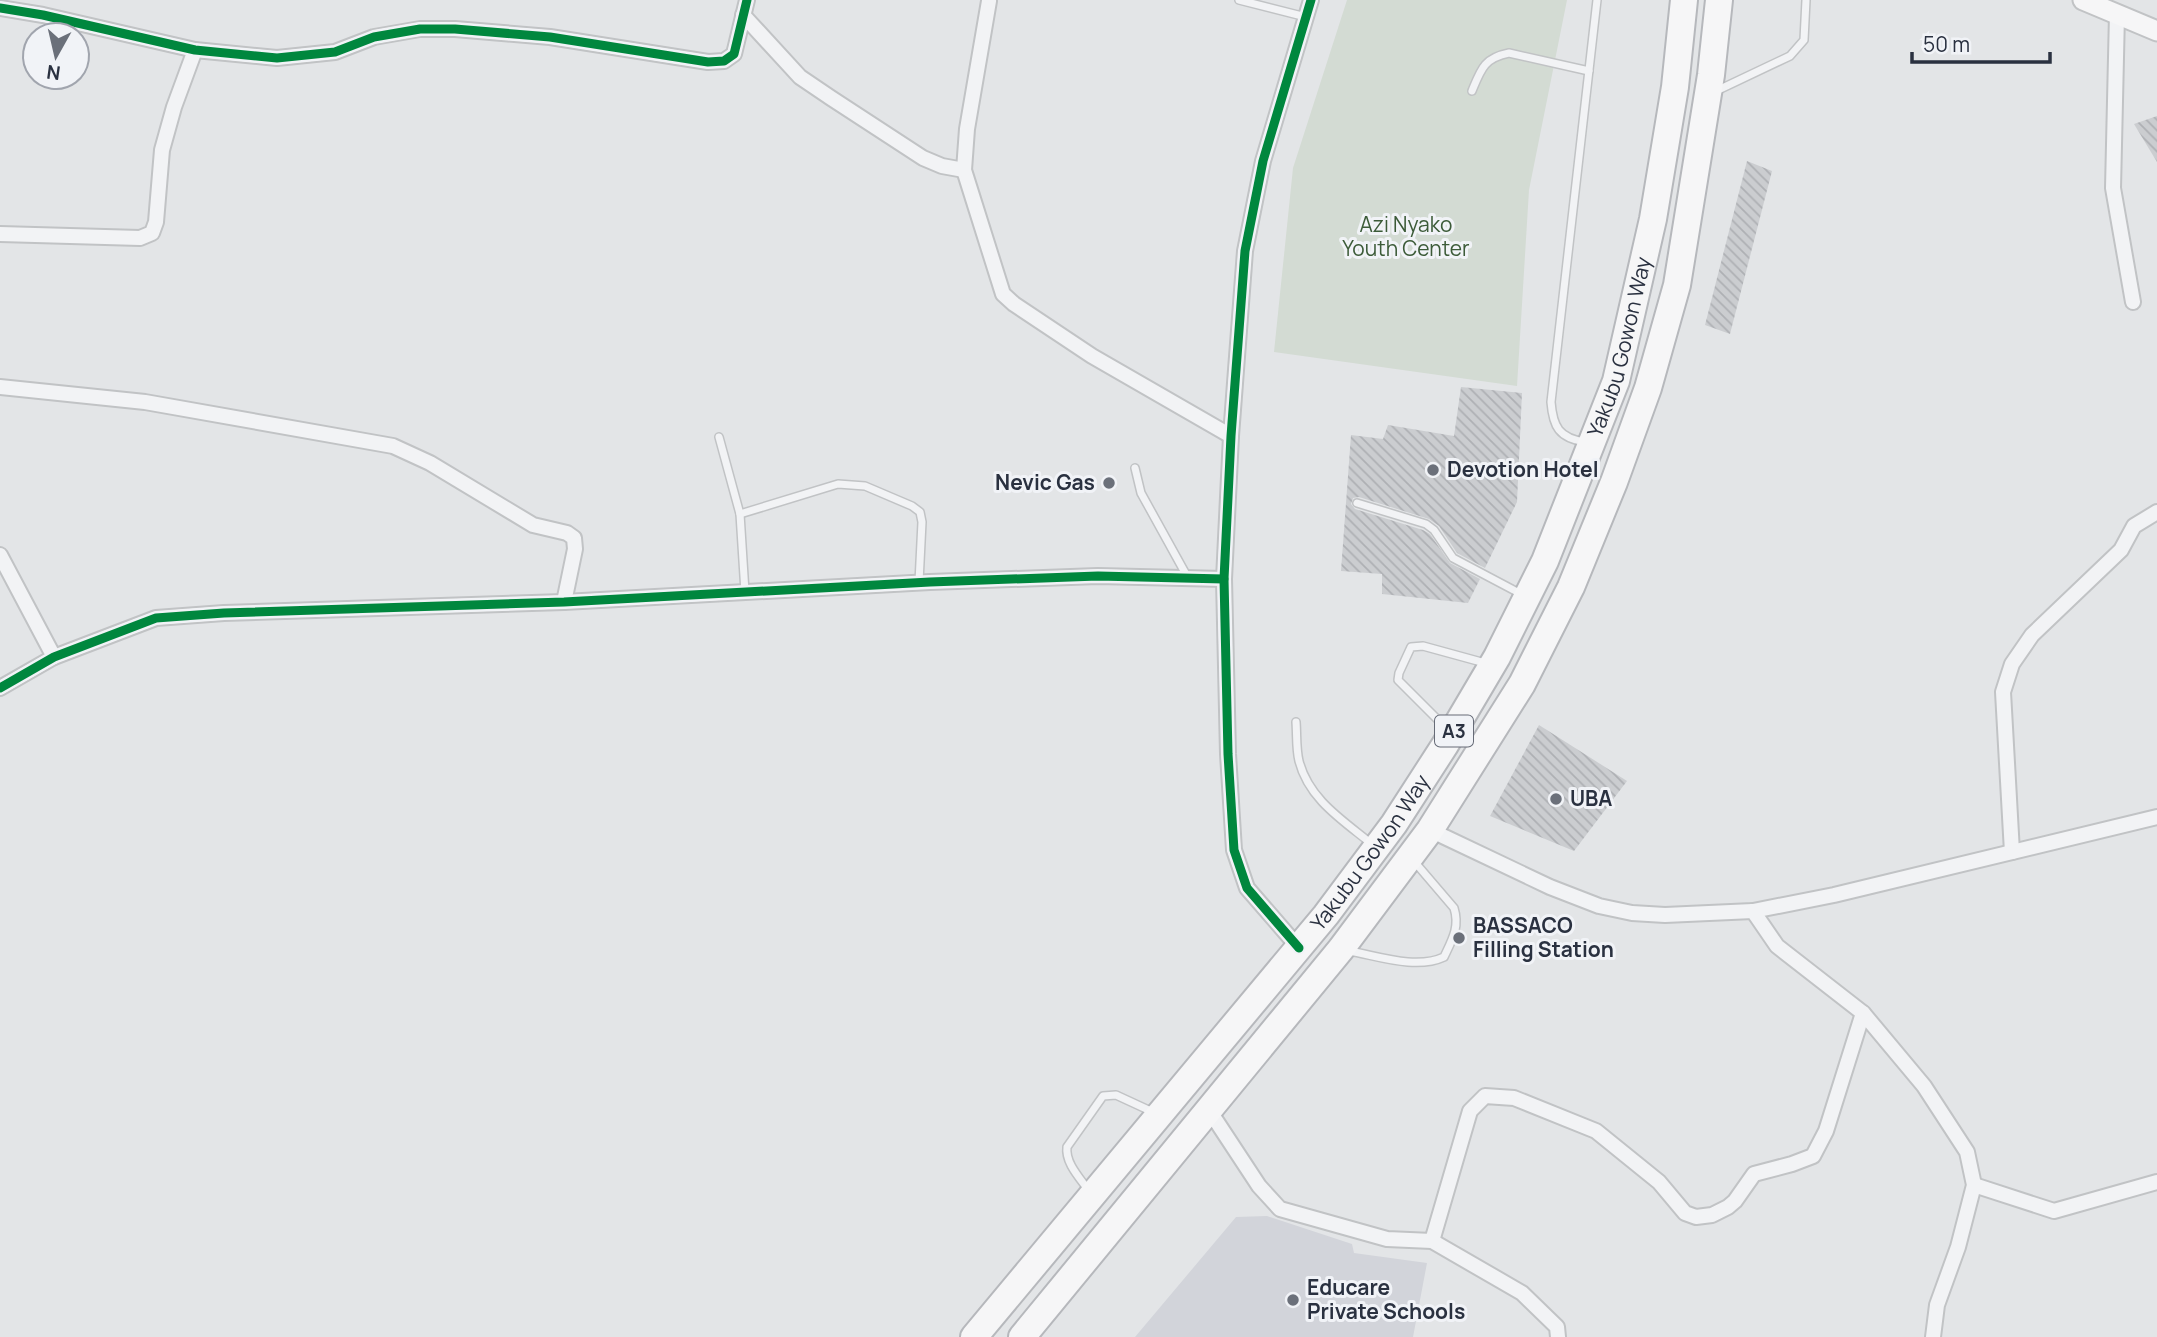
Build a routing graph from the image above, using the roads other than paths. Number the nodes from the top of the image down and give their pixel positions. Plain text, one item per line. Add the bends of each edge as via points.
1 (747, 0) edge
2 (1005, 0) edge
3 (1240, 0) edge
4 (1311, 0) edge
5 (1597, 0) edge
6 (1684, 0) edge
7 (1719, 0) edge
8 (1806, 0) edge
9 (2083, 0) edge
10 (985, 1) edge
11 (0, 8) edge
12 (2117, 13) junction
13 (743, 15) junction
14 (1307, 17) junction
15 (2157, 32) edge
16 (195, 50) junction
17 (1589, 71) junction
18 (1472, 91) dead end
19 (1707, 95) junction
20 (964, 170) junction
21 (0, 234) edge
22 (2133, 302) dead end
23 (0, 387) edge
24 (1602, 417) junction
25 (1633, 431) junction
26 (1231, 436) junction
27 (719, 437) dead end
28 (1592, 443) junction
29 (1135, 468) dead end
30 (1357, 503) dead end
31 (2157, 512) edge
32 (740, 514) junction
33 (0, 555) edge
34 (1188, 578) junction
35 (1224, 579) junction
36 (919, 582) junction
37 (745, 592) junction
38 (1527, 597) junction
39 (564, 601) junction
40 (54, 657) junction
41 (1493, 665) junction
42 (0, 688) edge
43 (1296, 722) dead end
44 (1452, 734) junction
45 (2157, 817) edge
46 (1430, 830) junction
47 (1376, 848) junction
48 (2012, 852) junction
49 (1411, 857) junction
50 (1753, 911) junction
51 (1299, 948) junction
52 (1341, 949) junction
53 (1863, 1013) junction
54 (1209, 1110) junction
55 (1159, 1115) junction
56 (2157, 1182) edge
57 (1974, 1185) junction
58 (1092, 1196) junction
59 (1432, 1241) junction
60 (974, 1337) edge
61 (1023, 1337) edge
62 (1558, 1337) edge
63 (1933, 1337) edge

1 - 13 street
2 - 10 street
3 - 14 lane
4 - 14 street
5 - 17 lane
6 - 24 highway, Yakubu Gowon Way / A3 via 1653,219 1616,381
7 - 19 highway, Yakubu Gowon Way / A3
8 - 19 lane via 1804,40 1790,56
9 - 12 street
10 - 20 street
11 - 16 street
12 - 15 street
12 - 22 street via 2113,188
13 - 16 street via 734,54 724,61 455,29 374,37 335,52 277,58
13 - 20 street via 800,77 831,99 923,158
14 - 26 street via 1263,161 1245,251
16 - 21 street via 162,150 152,233 140,238
17 - 18 lane via 1509,53 1481,68
17 - 28 lane via 1551,402 1552,421 1561,432 1573,440
19 - 25 highway, Yakubu Gowon Way / A3 via 1677,285
20 - 26 street via 1003,294 1092,356
23 - 39 street via 145,402 393,446 533,525 574,538
24 - 25 highway
24 - 28 highway, Yakubu Gowon Way / A3
25 - 46 highway, Yakubu Gowon Way / A3 via 1571,587 1522,684
26 - 35 street
27 - 32 lane
28 - 38 highway, Yakubu Gowon Way / A3
29 - 34 lane via 1141,493
30 - 38 lane via 1426,524 1453,558
31 - 48 street via 2134,526 2121,550 2032,635 2012,664 2003,692
32 - 36 lane via 838,484 865,486 920,512
32 - 37 lane
33 - 40 street
34 - 35 street
34 - 36 street
35 - 51 street via 1234,850 1247,888
36 - 37 street
37 - 39 street
38 - 41 highway, Yakubu Gowon Way / A3
39 - 40 street via 156,618
40 - 42 street
41 - 44 highway, Yakubu Gowon Way / A3
41 - 44 lane via 1423,646 1411,648 1398,680
43 - 47 lane via 1299,760 1319,801
44 - 47 highway, Yakubu Gowon Way / A3
45 - 48 street
46 - 49 highway, Yakubu Gowon Way / A3
46 - 50 street via 1599,906 1665,915
47 - 51 highway, Yakubu Gowon Way / A3
48 - 50 street
49 - 52 highway, Yakubu Gowon Way / A3
49 - 52 lane via 1454,908 1457,928 1444,957 1418,962
50 - 53 street via 1777,946
51 - 55 highway, Yakubu Gowon Way / A3
52 - 54 highway, Yakubu Gowon Way / A3
53 - 57 street via 1924,1086 1967,1152
53 - 59 street via 1826,1131 1813,1156 1754,1174 1728,1207 1696,1217 1685,1213 1659,1182 1596,1131 1514,1098 1485,1096 1470,1111
54 - 59 street via 1259,1186 1280,1209 1387,1239
54 - 61 highway, Yakubu Gowon Way / A3
55 - 58 highway, Yakubu Gowon Way / A3
55 - 58 lane via 1116,1095 1103,1096 1066,1154
56 - 57 street via 2054,1211
57 - 63 street via 1937,1305
58 - 60 highway, Yakubu Gowon Way / A3
59 - 62 street via 1522,1293 1557,1327

